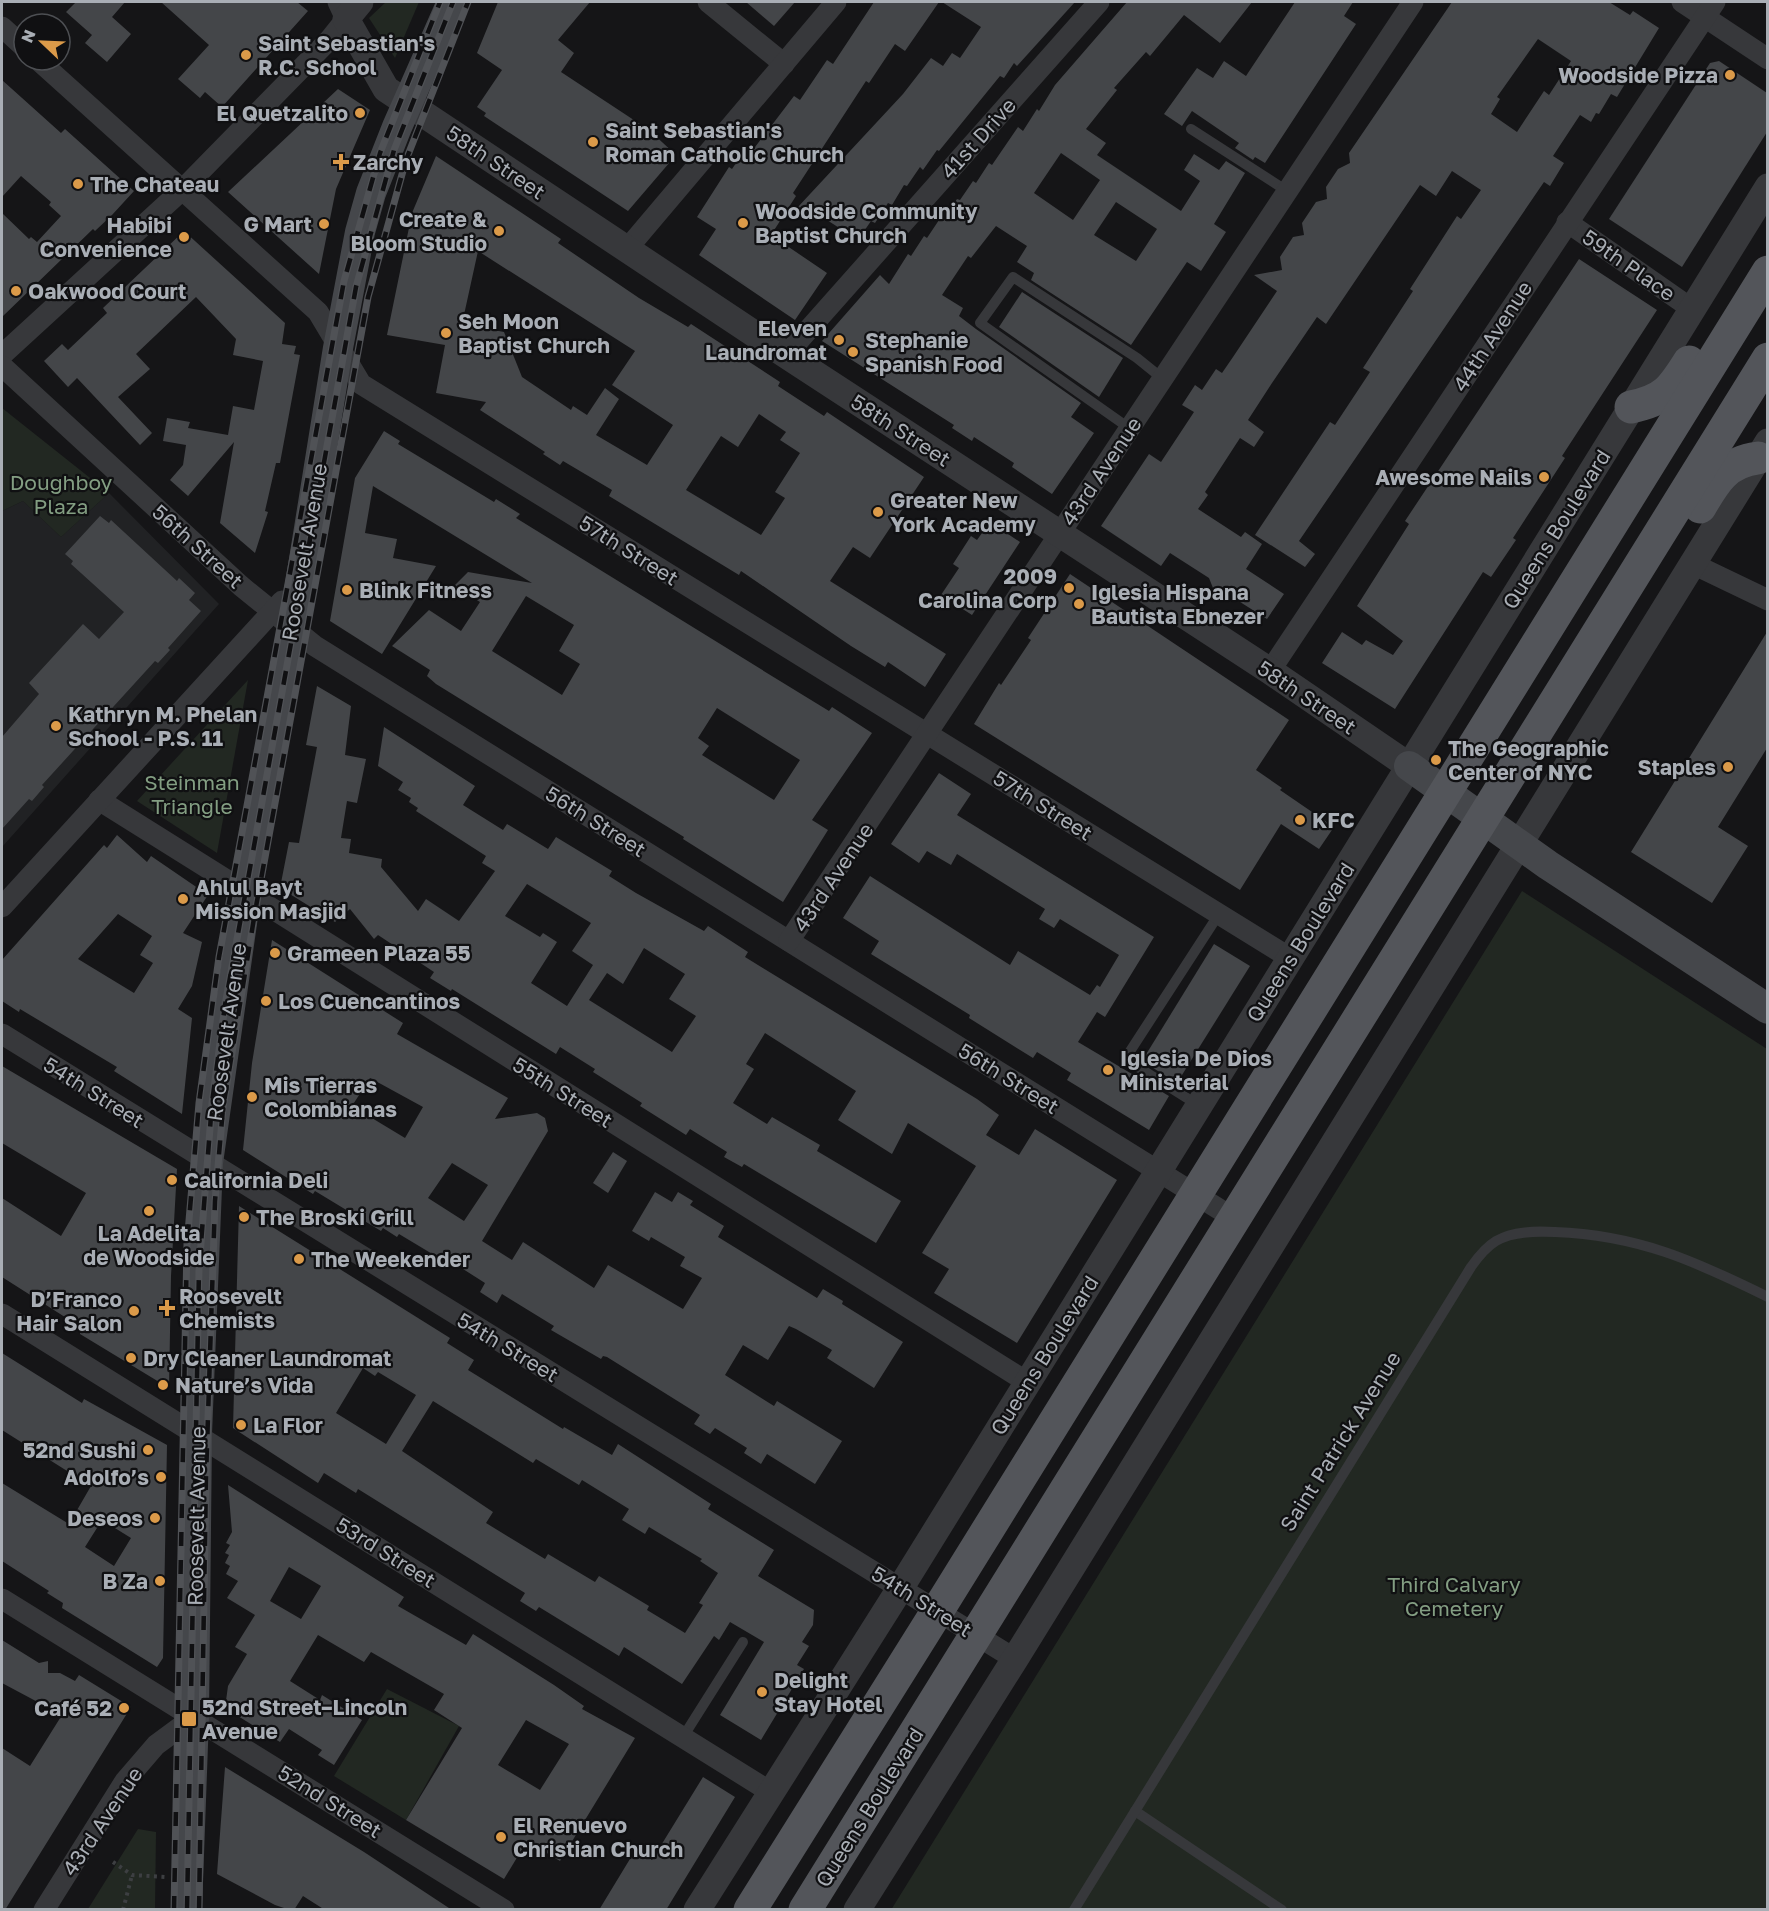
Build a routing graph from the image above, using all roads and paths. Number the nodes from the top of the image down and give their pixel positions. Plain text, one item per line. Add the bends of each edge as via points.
1 (452, 2) edge
2 (708, 2) edge
3 (836, 2) edge
4 (1100, 2) edge
5 (1413, 2) edge
6 (1682, 2) edge
7 (348, 7) edge
8 (1710, 9) edge
9 (1767, 59) edge
10 (784, 64) junction
11 (51, 72) edge
12 (407, 103) junction
13 (1191, 129) dead end
14 (1767, 187) edge
15 (183, 190) junction
16 (1287, 191) junction
17 (1567, 222) junction
18 (627, 249) junction
19 (1767, 270) edge
20 (1692, 309) junction
21 (338, 348) junction
22 (2, 355) edge
23 (786, 356) junction
24 (1767, 359) edge
25 (2, 366) edge
26 (1163, 379) junction
27 (1631, 407) junction
28 (1129, 428) junction
29 (1762, 450) edge
30 (1060, 533) junction
31 (1694, 564) junction
32 (1624, 589) junction
33 (1767, 600) edge
34 (282, 620) junction
35 (1270, 671) junction
36 (928, 734) junction
37 (1409, 766) junction
38 (1445, 791) junction
39 (99, 800) junction
40 (1482, 818) junction
41 (1519, 844) junction
42 (246, 895) junction
43 (3, 902) edge
44 (1219, 914) junction
45 (789, 941) junction
46 (1290, 958) junction
47 (1767, 1009) edge
48 (2, 1034) edge
49 (1198, 1105) junction
50 (208, 1163) junction
51 (1159, 1171) junction
52 (1196, 1194) junction
53 (1234, 1219) junction
54 (1767, 1297) edge
55 (2, 1314) edge
56 (1027, 1382) junction
57 (197, 1434) junction
58 (901, 1587) junction
59 (2, 1599) edge
60 (938, 1610) junction
61 (977, 1635) junction
62 (743, 1642) dead end
63 (1015, 1659) junction
64 (194, 1716) junction
65 (683, 1737) junction
66 (769, 1791) junction
67 (1135, 1811) junction
68 (113, 1862) dead end
69 (132, 1875) junction
70 (166, 1877) dead end
71 (44, 1910) edge
72 (123, 1910) edge
73 (187, 1910) edge
74 (504, 1910) edge
75 (697, 1910) edge
76 (750, 1910) edge
77 (805, 1910) edge
78 (857, 1910) edge
79 (1074, 1910) edge
80 (1282, 1910) edge

1 - 12 main road, Roosevelt Avenue
2 - 10 street
3 - 10 street
4 - 23 street, 41st Drive
5 - 16 street, 43rd Avenue
6 - 8 street
7 - 12 street, 58th Street via 386,88
7 - 15 street
8 - 9 street
8 - 17 street, 44th Avenue
10 - 18 street
11 - 15 street, 57th Street
12 - 18 street, 58th Street
12 - 21 main road, Roosevelt Avenue via 371,194
13 - 16 lane
14 - 20 street, Queens Boulevard
15 - 21 street, 57th Street via 318,312
15 - 22 street
16 - 26 street, 43rd Avenue
17 - 20 street, 59th Place
17 - 35 street, 44th Avenue
18 - 23 street, 58th Street
19 - 27 main road via 1711,326 1668,392 1653,402
19 - 38 main road, Queens Boulevard
20 - 27 street, Queens Boulevard
21 - 34 main road, Roosevelt Avenue via 301,581
21 - 36 street, 57th Street via 361,384
23 - 30 street, 58th Street
24 - 32 main road, Queens Boulevard
25 - 34 street, 56th Street
26 - 28 street, 43rd Avenue
26 - 28 lane via 1013,277 980,323
27 - 37 street, Queens Boulevard
28 - 30 street, 43rd Avenue
29 - 31 street
29 - 32 main road via 1722,472 1682,536
30 - 35 street, 58th Street
30 - 36 street, 43rd Avenue
31 - 33 street
31 - 41 street
32 - 40 main road, Queens Boulevard
34 - 39 street
34 - 42 main road, Roosevelt Avenue
34 - 45 street, 56th Street via 315,646
35 - 37 street, 58th Street
36 - 44 street, 57th Street
36 - 45 street, 43rd Avenue
37 - 38 main road, 58th Street
37 - 46 street, Queens Boulevard
38 - 40 main road, 58th Street
38 - 52 main road, Queens Boulevard
39 - 42 street, 55th Street
39 - 43 street
40 - 41 main road, 58th Street
40 - 53 main road, Queens Boulevard
41 - 47 main road, 58th Street
41 - 63 street
42 - 50 main road, Roosevelt Avenue
42 - 56 street, 55th Street
44 - 46 street, 57th Street
44 - 49 lane via 1125,1059
45 - 51 street, 56th Street
46 - 49 street, Queens Boulevard
48 - 50 street, 54th Street
49 - 51 street, Queens Boulevard
50 - 57 main road, Roosevelt Avenue
50 - 58 street, 54th Street
51 - 52 street, 56th Street
51 - 56 street, Queens Boulevard
52 - 53 street, 56th Street
52 - 60 main road, Queens Boulevard
53 - 61 main road, Queens Boulevard
54 - 67 lane, Saint Patrick Avenue via 1682,1257 1619,1238 1539,1231 1495,1241 1471,1267
55 - 57 street, 53rd Street
56 - 58 street, Queens Boulevard
57 - 64 main road, Roosevelt Avenue
57 - 65 street, 53rd Street
58 - 60 street, 54th Street
58 - 66 street, Queens Boulevard
59 - 64 street, 52nd Street
60 - 61 street, 54th Street
60 - 76 main road, Queens Boulevard
61 - 63 street, 54th Street
61 - 77 main road, Queens Boulevard
62 - 65 lane
63 - 78 street
64 - 71 street, 43rd Avenue via 156,1745 119,1789
64 - 73 main road, Roosevelt Avenue
64 - 74 street, 52nd Street
65 - 66 street, 53rd Street
66 - 75 street, Queens Boulevard
67 - 79 lane, Saint Patrick Avenue
67 - 80 lane
68 - 69 path
69 - 70 path
69 - 72 path

